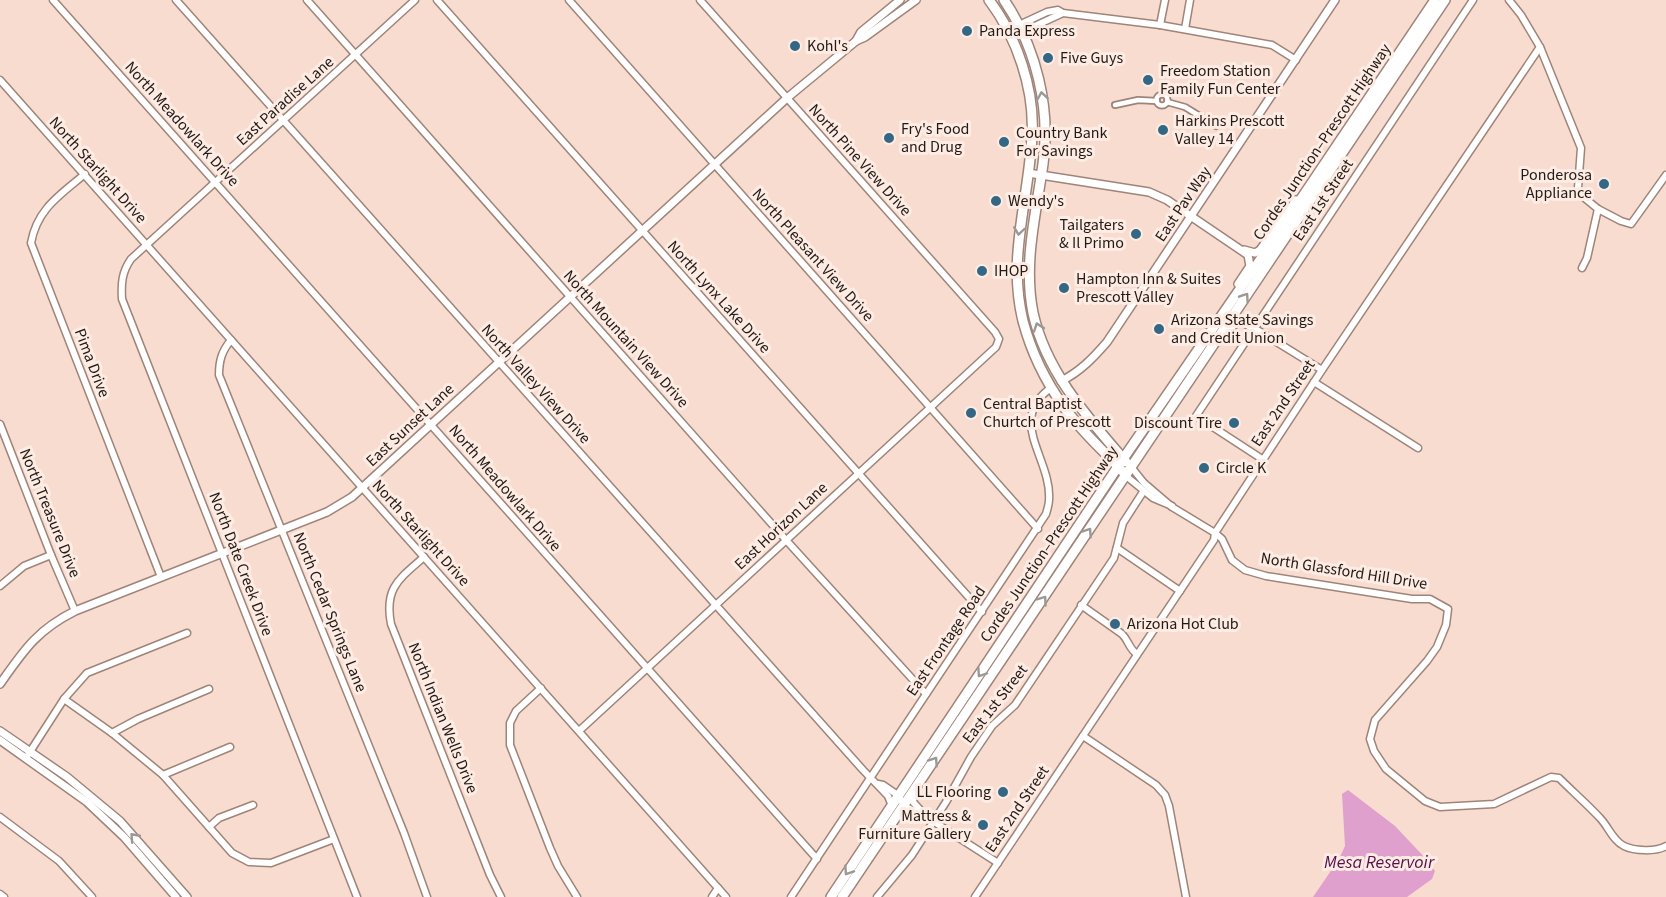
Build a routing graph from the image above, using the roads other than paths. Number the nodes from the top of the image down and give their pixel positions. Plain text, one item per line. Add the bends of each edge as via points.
1 (53, 0) edge
2 (176, 0) edge
3 (307, 0) edge
4 (415, 0) edge
5 (437, 0) edge
6 (569, 0) edge
7 (700, 0) edge
8 (900, 0) edge
9 (916, 0) edge
10 (989, 0) edge
11 (1004, 0) edge
12 (1165, 0) edge
13 (1190, 0) edge
14 (1335, 0) edge
15 (1435, 0) edge
16 (1445, 0) edge
17 (1473, 0) edge
18 (1509, 0) edge
19 (1160, 25) junction
20 (1020, 28) junction
21 (1185, 29) junction
22 (856, 41) junction
23 (1540, 47) junction
24 (355, 55) junction
25 (1296, 60) junction
26 (0, 80) edge
27 (786, 98) junction
28 (1157, 101) junction
29 (1167, 102) junction
30 (1114, 105) dead end
31 (283, 120) junction
32 (1216, 126) dead end
33 (714, 164) junction
34 (1028, 173) junction
35 (1319, 173) junction
36 (85, 174) junction
37 (1041, 175) junction
38 (1666, 176) edge
39 (216, 182) junction
40 (1598, 209) junction
41 (1192, 216) junction
42 (642, 230) junction
43 (147, 245) junction
44 (1241, 249) junction
45 (1582, 268) dead end
46 (570, 296) junction
47 (1223, 312) junction
48 (1254, 328) junction
49 (999, 339) joint
50 (231, 340) junction
51 (1033, 348) junction
52 (498, 362) junction
53 (1322, 370) junction
54 (1061, 381) junction
55 (1314, 382) junction
56 (1186, 386) junction
57 (1052, 387) junction
58 (930, 407) junction
59 (1080, 408) junction
60 (0, 424) edge
61 (431, 424) junction
62 (1418, 448) dead end
63 (1262, 459) junction
64 (1121, 463) junction
65 (1129, 472) junction
66 (859, 474) junction
67 (362, 488) junction
68 (1143, 492) junction
69 (1172, 507) junction
70 (283, 529) junction
71 (1038, 529) junction
72 (1215, 532) junction
73 (786, 540) junction
74 (1117, 548) junction
75 (222, 553) junction
76 (51, 555) junction
77 (424, 557) junction
78 (161, 577) junction
79 (0, 586) edge
80 (1180, 591) junction
81 (1081, 605) junction
82 (716, 606) junction
83 (75, 611) junction
84 (982, 612) junction
85 (187, 633) dead end
86 (1137, 654) junction
87 (647, 669) junction
88 (0, 684) edge
89 (541, 688) junction
90 (210, 689) dead end
91 (926, 694) junction
92 (64, 699) junction
93 (0, 731) edge
94 (579, 731) junction
95 (112, 733) junction
96 (1083, 736) junction
97 (0, 740) edge
98 (230, 747) dead end
99 (28, 755) junction
100 (162, 775) junction
101 (870, 777) junction
102 (878, 784) junction
103 (915, 789) junction
104 (899, 796) junction
105 (253, 805) dead end
106 (892, 806) junction
107 (904, 806) junction
108 (0, 817) edge
109 (931, 819) junction
110 (209, 827) junction
111 (334, 839) junction
112 (1666, 846) edge
113 (147, 857) junction
114 (817, 859) junction
115 (998, 863) junction
116 (718, 888) junction
117 (92, 897) edge
118 (176, 897) edge
119 (187, 897) edge
120 (357, 897) edge
121 (427, 897) edge
122 (501, 897) edge
123 (577, 897) edge
124 (712, 897) edge
125 (726, 897) edge
126 (791, 897) edge
127 (831, 897) edge
128 (842, 897) edge
129 (877, 897) edge
130 (975, 897) edge
131 (1186, 897) edge

1 - 39 street, North Meadowlark Drive
2 - 31 street, North Valley View Drive
3 - 24 street, North Mountain View Drive
4 - 24 street, East Paradise Lane
5 - 42 street, North Lynx Lake Drive
6 - 33 street, North Pleasant View Drive
7 - 27 street, North Pine View Drive
8 - 22 street via 861,32
9 - 22 street
10 - 34 main road via 1014,45 1030,97 1033,134
11 - 20 main road
12 - 19 street
13 - 21 street
14 - 25 street, East Pav Way
15 - 35 main road, Cordes Junction–Prescott Highway
56 -> 16 main road, Cordes Junction–Prescott Highway
17 - 48 street, East 1st Street
18 - 23 street
19 - 20 street via 1062,13
19 - 21 street
37 -> 20 main road via 1046,127 1043,105 1034,61
21 - 25 street via 1272,45
22 - 27 street, East Sunset Lane
23 - 40 street via 1581,148 1578,188
23 - 53 street, East 2nd Street
24 - 31 street, East Paradise Lane
24 - 46 street, North Mountain View Drive
25 - 41 street, East Pav Way
26 - 36 street, North Starlight Drive
27 - 33 street, East Sunset Lane
27 - 49 street, North Pine View Drive
28 - 29 street via 1162,105
28 - 29 street via 1163,94
28 - 30 street
29 - 32 street via 1185,107
31 - 39 street, East Paradise Lane
31 - 52 street, North Valley View Drive
33 - 42 street, East Sunset Lane
33 - 58 street, North Pleasant View Drive
34 - 37 street
34 -> 51 main road via 1017,270 1024,322
35 - 44 street via 1260,250 1255,253
35 - 47 main road, Cordes Junction–Prescott Highway
36 - 43 street, North Starlight Drive
36 - 78 street, Pima Drive via 43,212 36,222 32,243
37 - 41 street via 1149,192
54 -> 37 main road via 1034,315 1029,287 1030,248
38 - 40 street via 1631,224
39 - 43 street, East Paradise Lane
39 - 61 street, North Meadowlark Drive
40 - 45 street
41 - 44 street
41 - 54 street, East Pav Way via 1107,342 1092,359
42 - 46 street, East Sunset Lane
42 - 66 street, North Lynx Lake Drive
43 - 50 street, North Starlight Drive
43 - 75 street, North Date Creek Drive via 124,268 122,299
44 - 47 street via 1248,255 1250,266
46 - 52 street, East Sunset Lane
46 - 73 street, North Mountain View Drive
47 - 64 main road, Cordes Junction–Prescott Highway
48 - 53 street
48 - 56 main road via 1244,321 1232,324 1201,371
48 - 63 street, East 1st Street via 1196,416
49 - 58 street, East Horizon Lane via 996,347
50 - 67 street, North Starlight Drive
50 - 70 street, North Cedar Springs Lane via 221,355 219,375
51 - 54 main road via 1050,374
51 - 57 main road, North Glassford Hill Drive
52 - 61 street, East Sunset Lane
52 - 82 street, North Valley View Drive
53 - 55 street, East 2nd Street
54 - 59 main road, North Glassford Hill Drive
55 - 62 street
55 - 63 street, East 2nd Street
56 - 65 main road, Cordes Junction–Prescott Highway
57 - 59 main road
57 - 64 main road, North Glassford Hill Drive via 1064,408
57 - 71 street, East Frontage Road via 1035,402 1031,412 1030,423 1049,494 1046,514
58 - 66 street, East Horizon Lane
58 - 71 street, North Pleasant View Drive
59 - 64 main road, North Glassford Hill Drive
60 - 76 street, North Treasure Drive
61 - 67 street, East Sunset Lane
61 - 87 street, North Meadowlark Drive
63 - 72 street, East 2nd Street
64 - 65 main road, North Glassford Hill Drive
64 -> 104 main road, Cordes Junction–Prescott Highway
65 - 68 street, North Glassford Hill Drive
65 - 69 street, North Glassford Hill Drive
103 -> 65 main road, Cordes Junction–Prescott Highway
66 - 73 street, East Horizon Lane
66 - 84 street, North Lynx Lake Drive
67 - 70 street, East Sunset Lane via 327,512
67 - 77 street, North Starlight Drive
68 - 69 street, North Glassford Hill Drive
68 - 74 street, East 1st Street via 1123,523
69 - 72 street, North Glassford Hill Drive
70 - 75 street, East Sunset Lane
70 - 121 street, North Cedar Springs Lane
71 - 84 street, East Frontage Road
72 - 80 street, East 2nd Street via 1214,540
72 - 112 street, North Glassford Hill Drive via 1232,560 1250,572 1430,599 1448,609 1437,647 1374,720 1370,739 1386,769 1425,801 1440,807 1494,804 1551,777 1558,778 1624,846 1641,850
73 - 82 street, East Horizon Lane
73 - 91 street, North Mountain View Drive
74 - 80 street
74 - 81 street, East 1st Street
75 - 78 street, East Sunset Lane
75 - 111 street, North Date Creek Drive
76 - 79 street via 24,566
76 - 83 street, North Treasure Drive
77 - 89 street, North Starlight Drive
77 - 122 street, North Indian Wells Drive via 393,587 388,609 391,624
78 - 83 street, East Sunset Lane
80 - 86 street, East 2nd Street
81 - 86 street via 1122,634
81 - 109 street, East 1st Street via 1015,705 992,726 970,757
82 - 87 street, East Horizon Lane
82 - 101 street, North Valley View Drive
83 - 88 street, East Sunset Lane via 41,632
84 - 91 street, East Frontage Road
85 - 92 street via 87,673
86 - 96 street, East 2nd Street
87 - 94 street, East Horizon Lane
87 - 114 street, North Meadowlark Drive
89 - 94 street, North Starlight Drive
89 - 123 street via 516,711 510,723 510,745 550,848
90 - 95 street via 138,718
91 - 101 street, East Frontage Road
92 - 95 street
92 - 99 street
93 - 99 street
94 - 116 street, North Starlight Drive
95 - 100 street
96 - 115 street, East 2nd Street
96 - 131 street via 1165,795
97 - 99 street
98 - 100 street
99 - 113 street
100 - 110 street
101 - 102 street, North Valley View Drive
101 - 114 street, East Frontage Road
102 - 104 street, North Valley View Drive
102 - 106 street, North Valley View Drive
103 - 107 main road, Cordes Junction–Prescott Highway
103 - 109 street via 913,802
104 - 106 main road, Cordes Junction–Prescott Highway
104 - 107 street
105 - 110 street via 219,818
106 -> 127 main road, Cordes Junction–Prescott Highway
107 - 109 street
107 - 128 main road, Cordes Junction–Prescott Highway
108 - 117 street via 59,861
109 - 115 street
109 - 129 street, East 1st Street via 912,855
110 - 111 street via 232,853 249,862 271,863
111 - 120 street, North Date Creek Drive
113 - 118 street
113 - 119 street
114 - 126 street, East Frontage Road
115 - 130 street, East 2nd Street
116 - 124 street
116 - 125 street, North Starlight Drive

